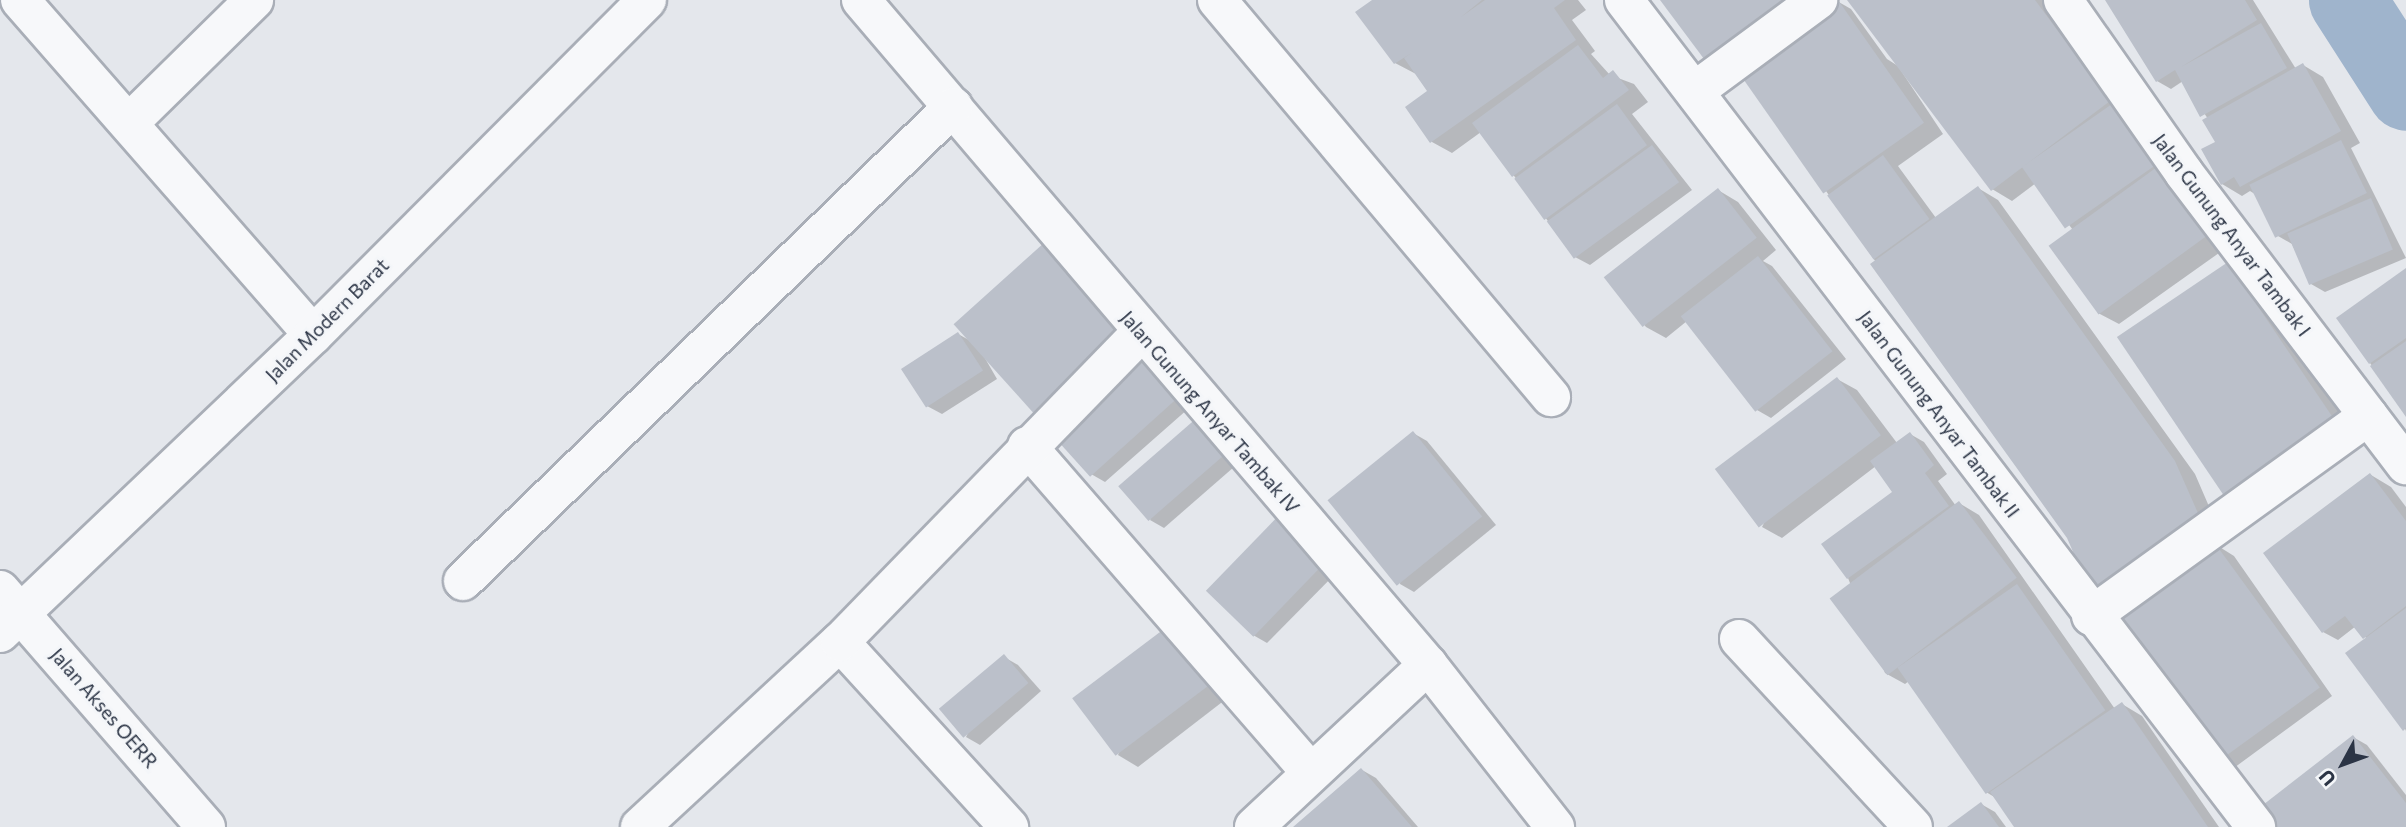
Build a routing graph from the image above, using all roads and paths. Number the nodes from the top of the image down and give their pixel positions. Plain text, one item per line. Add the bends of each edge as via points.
1 (20, 0) edge
2 (254, 0) edge
3 (647, 0) edge
4 (861, 0) edge
5 (1217, 0) edge
6 (1624, 0) edge
7 (1818, 0) edge
8 (2063, 0) edge
9 (1696, 90) junction
10 (953, 107) junction
11 (130, 122) junction
12 (1141, 332) junction
13 (313, 335) junction
14 (1551, 397) dead end
15 (2368, 416) junction
16 (1027, 446) junction
17 (2406, 466) edge
18 (463, 581) dead end
19 (8, 613) edge
20 (2091, 616) junction
21 (1739, 639) dead end
22 (840, 642) junction
23 (1428, 665) junction
24 (1310, 771) junction
25 (206, 827) edge
26 (640, 827) edge
27 (1009, 827) edge
28 (1254, 827) edge
29 (1555, 827) edge
30 (1913, 827) edge
31 (2256, 827) edge

1 - 11 street
2 - 11 street
3 - 13 street, Jalan Modern Barat
4 - 10 street, Jalan Gunung Anyar Tambak IV
5 - 14 street
6 - 9 street, Jalan Gunung Anyar Tambak II
7 - 9 street
8 - 15 street, Jalan Gunung Anyar Tambak I via 2184,173
9 - 20 street, Jalan Gunung Anyar Tambak II
10 - 12 street, Jalan Gunung Anyar Tambak IV
10 - 18 street
11 - 13 street
12 - 16 street
12 - 23 street, Jalan Gunung Anyar Tambak IV
13 - 19 street, Jalan Modern Barat
15 - 17 street, Jalan Gunung Anyar Tambak I
15 - 20 street
16 - 22 street
16 - 24 street
19 - 25 street, Jalan Akses OERR
20 - 31 street, Jalan Gunung Anyar Tambak II
21 - 30 street
22 - 26 street
22 - 27 street
23 - 24 street
23 - 29 street, Jalan Gunung Anyar Tambak IV
24 - 28 street

